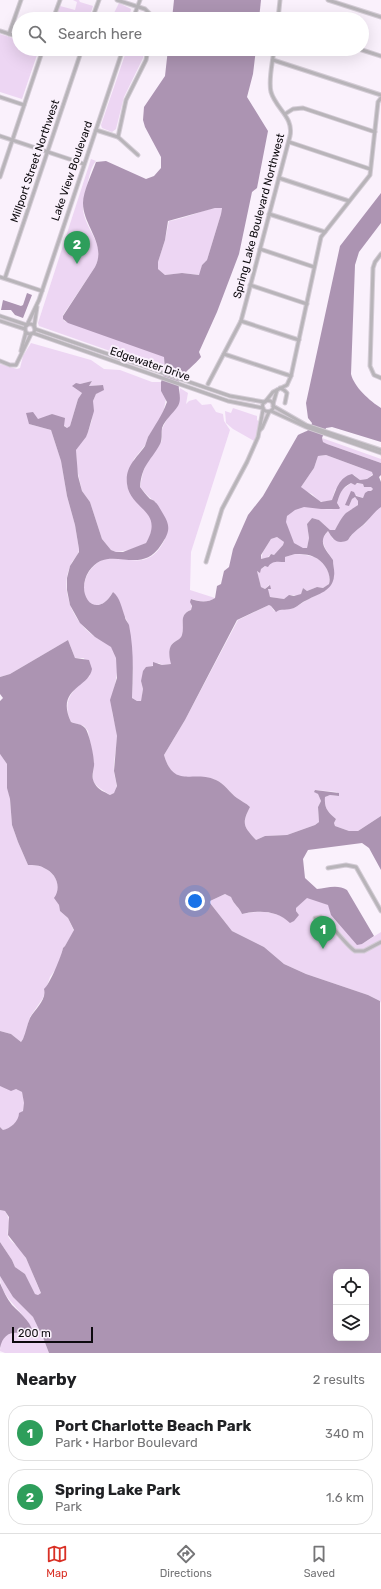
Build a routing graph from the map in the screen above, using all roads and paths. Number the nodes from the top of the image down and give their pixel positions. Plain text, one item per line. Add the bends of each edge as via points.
1 (21, 0) edge
2 (60, 0) edge
3 (99, 0) edge
4 (117, 0) edge
5 (140, 0) edge
6 (280, 0) edge
7 (328, 0) edge
8 (137, 7) junction
9 (17, 12) edge
10 (56, 12) edge
11 (95, 12) edge
12 (135, 12) edge
13 (149, 12) edge
14 (279, 12) edge
15 (365, 12) edge
16 (369, 13) edge
17 (381, 17) edge
18 (12, 26) edge
19 (0, 31) edge
20 (9, 34) junction
21 (12, 35) edge
22 (369, 52) edge
23 (41, 56) edge
24 (80, 56) edge
25 (121, 56) edge
26 (147, 56) edge
27 (273, 56) edge
28 (381, 56) edge
29 (273, 60) junction
30 (381, 96) edge
31 (0, 97) edge
32 (24, 105) junction
33 (285, 114) junction
34 (96, 130) junction
35 (375, 132) junction
36 (0, 136) edge
37 (118, 137) junction
38 (13, 140) junction
39 (288, 142) junction
40 (48, 152) junction
41 (138, 155) dead end
42 (84, 164) junction
43 (370, 169) junction
44 (0, 178) edge
45 (279, 178) junction
46 (349, 201) junction
47 (269, 214) junction
48 (325, 232) junction
49 (260, 249) junction
50 (381, 254) edge
51 (377, 259) junction
52 (381, 261) edge
53 (314, 267) junction
54 (0, 277) edge
55 (5, 278) junction
56 (250, 285) junction
57 (42, 291) junction
58 (39, 300) junction
59 (307, 304) junction
60 (0, 316) edge
61 (0, 321) edge
62 (241, 321) junction
63 (27, 325) junction
64 (25, 331) junction
65 (33, 331) junction
66 (299, 340) junction
67 (224, 354) junction
68 (20, 357) junction
69 (106, 358) junction
70 (0, 361) edge
71 (135, 364) junction
72 (161, 375) junction
73 (291, 376) junction
74 (381, 378) edge
75 (183, 382) junction
76 (208, 384) dead end
77 (278, 389) junction
78 (265, 402) junction
79 (285, 403) dead end
80 (273, 405) junction
81 (263, 409) junction
82 (270, 411) junction
83 (306, 426) junction
84 (260, 430) junction
85 (381, 452) edge
86 (206, 562) dead end
87 (328, 868) dead end
88 (381, 911) edge
89 (315, 918) dead end
90 (381, 942) edge

1 - 9 street
2 - 10 street
3 - 11 street
4 - 8 street
5 - 8 street
6 - 14 street
7 - 15 street
8 - 12 street
8 - 13 street
16 - 17 street
18 - 20 street
19 - 20 street
20 - 21 street
22 - 28 street
23 - 32 street
24 - 40 street, Millport Street Northwest
25 - 34 street, Lake View Boulevard
26 - 37 street via 126,100
27 - 29 street, Spring Lake Boulevard Northwest
29 - 30 street
29 - 33 street, Spring Lake Boulevard Northwest via 271,90
30 - 35 street
31 - 32 street
32 - 38 street
33 - 35 street via 293,109 303,108
33 - 39 street, Spring Lake Boulevard Northwest via 291,126
34 - 37 street
34 - 42 street, Lake View Boulevard
35 - 43 street
36 - 38 street
37 - 41 street
38 - 40 street
38 - 44 street
39 - 43 street
39 - 45 street, Spring Lake Boulevard Northwest
40 - 42 street
40 - 55 street, Millport Street Northwest
42 - 57 street, Lake View Boulevard
43 - 46 street via 370,175
45 - 46 street
45 - 47 street, Spring Lake Boulevard Northwest
46 - 48 street
47 - 48 street
47 - 49 street, Spring Lake Boulevard Northwest
48 - 53 street via 321,237
49 - 53 street
49 - 56 street, Spring Lake Boulevard Northwest
50 - 51 street
51 - 52 street
51 - 74 street via 373,268 370,366 374,375
53 - 59 street
54 - 55 street
55 - 57 street
56 - 59 street
56 - 62 street, Spring Lake Boulevard Northwest
57 - 58 street, Lake View Boulevard
58 - 63 street, Lake View Boulevard
58 - 65 street, Lake View Boulevard
59 - 66 street
60 - 63 street
61 - 64 street
62 - 66 street
62 - 67 street, Spring Lake Boulevard Northwest
63 - 64 street, Lake View Boulevard
63 - 65 street via 32,324
64 - 65 street
64 - 68 street, Lake View Boulevard
65 - 68 street, Lake View Boulevard
65 - 69 street, Edgewater Drive
65 - 71 street, Edgewater Drive
66 - 73 street
67 - 73 street
67 - 76 street, Spring Lake Boulevard Northwest
68 - 70 street via 15,366
69 - 71 street
69 - 72 street, Edgewater Drive
71 - 72 street, Edgewater Drive
72 - 75 street, Edgewater Drive
73 - 77 street via 287,385
75 - 78 street, Edgewater Drive via 237,398
75 - 81 street, Edgewater Drive via 228,401
77 - 78 street
77 - 79 street via 287,393
77 - 80 street
78 - 80 street, Edgewater Drive via 270,401
78 - 81 street
80 - 82 street
80 - 83 street
81 - 82 street, Edgewater Drive
81 - 84 street
82 - 83 street
82 - 84 street
83 - 85 street
84 - 86 street via 247,462 222,508
87 - 88 street via 346,865 356,868
89 - 90 street via 326,919 355,952 364,951

